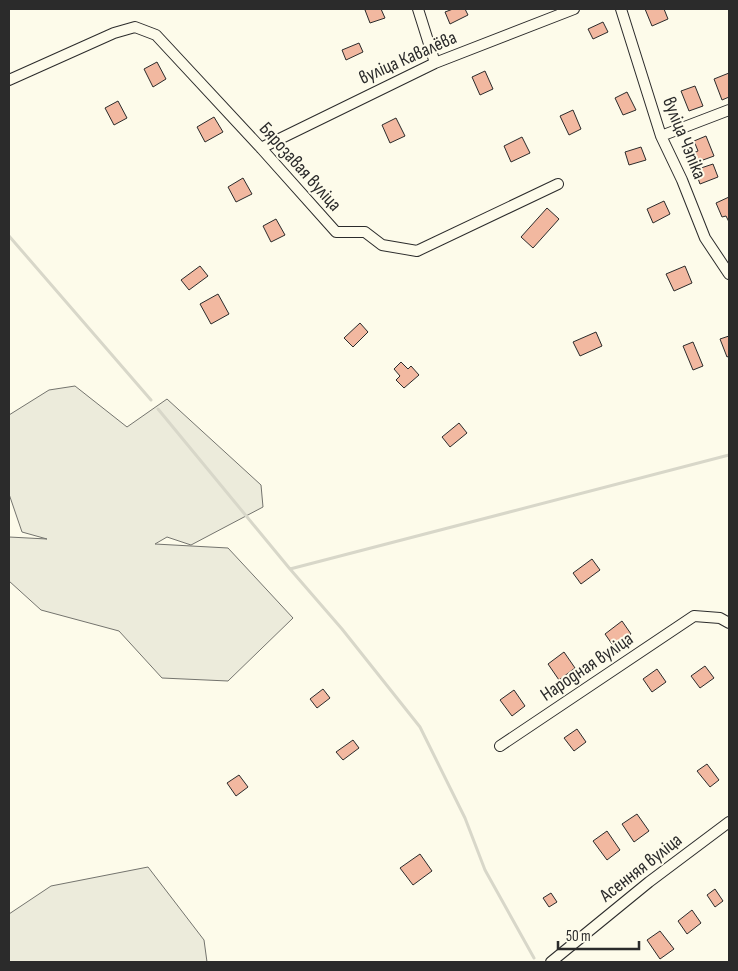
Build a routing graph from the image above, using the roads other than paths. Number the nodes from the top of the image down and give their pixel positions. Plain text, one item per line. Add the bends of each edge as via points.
1 (418, 9) edge
2 (574, 9) edge
3 (621, 9) edge
4 (435, 63) junction
5 (9, 80) edge
6 (729, 110) edge
7 (662, 136) junction
8 (261, 148) junction
9 (558, 184) dead end
10 (729, 274) edge
11 (729, 623) edge
12 (500, 746) dead end
13 (729, 822) edge
14 (551, 962) edge

1 - 4 street
2 - 4 street, вуліца Кавалёва
3 - 7 street, вуліца Чэпіка
4 - 8 street, вуліца Кавалёва
5 - 8 street, Бярозавая вуліца via 114,33 135,27 156,35
6 - 7 street
7 - 10 street, вуліца Чэпіка via 705,238
8 - 9 street, Бярозавая вуліца via 336,232 365,232 382,245 417,251
11 - 12 street, Народная вуліца via 720,618 694,616
13 - 14 street, Асенняя вуліца

